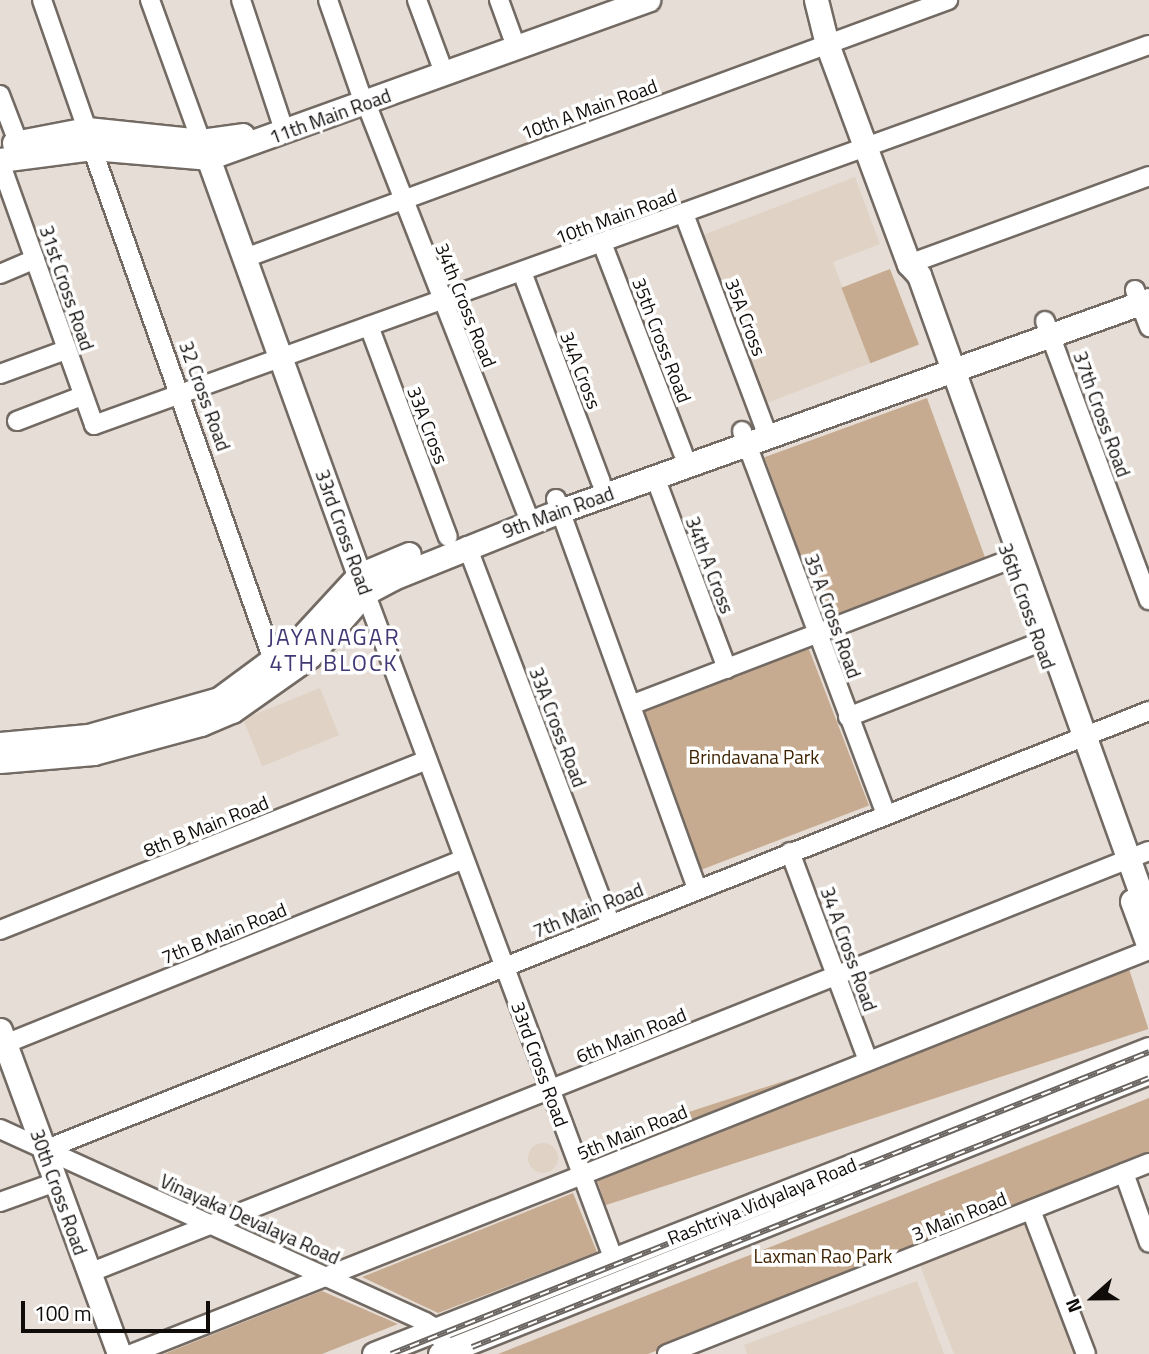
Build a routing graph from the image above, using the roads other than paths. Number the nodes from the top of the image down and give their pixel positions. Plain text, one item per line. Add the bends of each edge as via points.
1 (42, 0) edge
2 (150, 0) edge
3 (241, 0) edge
4 (328, 0) edge
5 (417, 0) edge
6 (499, 0) edge
7 (611, 0) edge
8 (648, 0) edge
9 (805, 0) edge
10 (816, 0) edge
11 (948, 0) edge
12 (512, 36) junction
13 (827, 44) junction
14 (1149, 46) edge
15 (440, 62) junction
16 (0, 95) edge
17 (363, 97) junction
18 (281, 121) junction
19 (90, 139) junction
20 (9, 144) edge
21 (866, 148) junction
22 (204, 149) junction
23 (0, 161) edge
24 (1149, 176) edge
25 (402, 200) junction
26 (684, 214) junction
27 (602, 243) junction
28 (245, 258) junction
29 (35, 259) junction
30 (909, 264) junction
31 (522, 272) junction
32 (0, 274) edge
33 (1143, 295) edge
34 (441, 301) junction
35 (369, 326) junction
36 (1149, 327) edge
37 (1048, 328) junction
38 (66, 350) junction
39 (282, 358) junction
40 (944, 365) junction
41 (0, 374) edge
42 (183, 393) junction
43 (82, 396) junction
44 (17, 421) dead end
45 (96, 424) joint
46 (766, 429) junction
47 (744, 438) junction
48 (683, 453) junction
49 (655, 477) junction
50 (601, 482) junction
51 (558, 505) junction
52 (527, 515) junction
53 (458, 541) junction
54 (1016, 557) junction
55 (362, 584) junction
56 (1149, 600) edge
57 (817, 634) junction
58 (1046, 640) junction
59 (274, 660) junction
60 (727, 668) junction
61 (631, 705) junction
62 (1149, 711) edge
63 (848, 718) junction
64 (1080, 738) junction
65 (0, 744) edge
66 (427, 760) junction
67 (0, 761) edge
68 (886, 815) junction
69 (790, 852) junction
70 (1132, 857) edge
71 (464, 859) junction
72 (697, 889) junction
73 (1149, 916) edge
74 (610, 923) junction
75 (0, 930) edge
76 (1149, 949) edge
77 (504, 965) junction
78 (836, 975) junction
79 (2, 1040) edge
80 (1149, 1049) edge
81 (868, 1061) junction
82 (1149, 1072) edge
83 (550, 1090) junction
84 (0, 1129) edge
85 (17, 1137) junction
86 (0, 1143) edge
87 (44, 1150) junction
88 (1149, 1163) edge
89 (1124, 1173) junction
90 (582, 1175) junction
91 (56, 1182) junction
92 (0, 1202) edge
93 (1031, 1210) junction
94 (210, 1225) junction
95 (1149, 1242) edge
96 (614, 1259) junction
97 (89, 1273) junction
98 (326, 1277) junction
99 (437, 1329) junction
100 (444, 1353) edge
101 (119, 1354) edge
102 (131, 1354) edge
103 (374, 1354) edge
104 (667, 1354) edge
105 (1086, 1354) edge

1 - 19 street, 32 Cross Road
2 - 22 street, 33rd Cross Road
3 - 18 street
4 - 17 street
5 - 15 street
6 - 12 street
7 - 12 main road, 11th Main Road
8 - 17 main road, 11th Main Road
9 - 13 main road, 36th Cross Road
10 - 13 main road, 36th Cross Road
11 - 13 street, 10th A Main Road
12 - 15 main road, 11th Main Road
13 - 21 main road, 36th Cross Road
13 - 25 street, 10th A Main Road
14 - 21 street, 10th Main Road
15 - 17 main road, 11th Main Road
16 - 20 street
17 - 18 main road, 11th Main Road
17 - 22 main road, 11th Main Road
17 - 25 street, 34th Cross Road
18 - 22 main road, 11th Main Road
19 - 20 main road, 11th Main Road
19 - 22 main road, 11th Main Road
19 - 23 main road, 11th Main Road
19 - 42 street, 32 Cross Road
21 - 26 street, 10th Main Road
21 - 30 main road, 36th Cross Road
22 - 28 main road, 33rd Cross Road
23 - 29 street, 31st Cross Road
24 - 30 street
25 - 28 street, 10th A Main Road
25 - 34 street, 34th Cross Road
26 - 27 street, 10th Main Road
26 - 46 street, 35A Cross
27 - 31 street, 10th Main Road
27 - 48 street, 35th Cross Road
28 - 39 main road, 33rd Cross Road
29 - 32 street
29 - 38 street, 31st Cross Road
30 - 40 main road, 36th Cross Road
31 - 34 street, 10th Main Road
31 - 50 street, 34A Cross
33 - 36 street
33 - 37 main road, 9th Main Road
34 - 35 street, 10th Main Road
34 - 52 street, 34th Cross Road
35 - 39 street, 10th Main Road
35 - 53 street, 33A Cross
37 - 40 main road, 9th Main Road
37 - 56 street, 37th Cross Road
38 - 41 street
38 - 43 street, 31st Cross Road
39 - 42 street, 10th Main Road
39 - 55 main road, 33rd Cross Road
40 - 46 main road, 9th Main Road
40 - 54 main road, 36th Cross Road
42 - 45 street, 10th Main Road
42 - 59 street, 32 Cross Road
43 - 44 street
43 - 45 street, 31st Cross Road
46 - 47 main road, 9th Main Road
47 - 48 main road, 9th Main Road
47 - 49 main road, 9th Main Road
47 - 57 street, 35 A Cross Road
48 - 50 main road, 9th Main Road
49 - 51 main road, 9th Main Road
49 - 60 street, 34th A Cross
50 - 51 main road, 9th Main Road
51 - 52 main road, 9th Main Road
51 - 61 street
52 - 53 main road, 9th Main Road
53 - 55 main road, 9th Main Road
53 - 74 street, 33A Cross Road
54 - 57 street
54 - 58 main road, 36th Cross Road
55 - 59 main road, 9th Main Road
55 - 66 street, 33rd Cross Road
55 - 67 main road, 9th Main Road via 310,656 232,711 94,752
57 - 60 street
57 - 63 street, 35 A Cross Road
58 - 63 street
58 - 64 main road, 36th Cross Road
59 - 65 main road, 9th Main Road via 219,699 171,714 88,736
60 - 61 street
61 - 72 street
62 - 64 street, 7th Main Road
63 - 68 street, 35 A Cross Road
64 - 68 street, 7th Main Road
64 - 70 main road, 36th Cross Road
66 - 71 street, 33rd Cross Road
66 - 75 street, 8th B Main Road
68 - 69 street, 7th Main Road
69 - 72 street, 7th Main Road
69 - 78 street, 34 A Cross Road
70 - 73 main road, 36th Cross Road
70 - 76 main road, 36th Cross Road
70 - 78 street, 6th Main Road
71 - 77 street, 33rd Cross Road
71 - 79 street, 7th B Main Road
72 - 74 street, 7th Main Road
74 - 77 street, 7th Main Road
76 - 81 street, 5th Main Road
77 - 83 street, 33rd Cross Road
77 - 87 street, 7th Main Road
78 - 81 street, 34 A Cross Road
78 - 83 street, 6th Main Road
79 - 87 main road, 30th Cross Road
80 - 96 main road, Rashtriya Vidyalaya Road
81 - 90 street, 5th Main Road
82 - 100 main road, Rashtriya Vidyalaya Road
83 - 90 street, 33rd Cross Road
83 - 94 street, 6th Main Road
84 - 85 street, Vinayaka Devalaya Road
85 - 86 street
85 - 87 street, Vinayaka Devalaya Road
87 - 91 main road, 30th Cross Road
87 - 94 street, Vinayaka Devalaya Road
88 - 89 street, 3 Main Road
89 - 93 street, 3 Main Road
89 - 95 street
90 - 96 street, 33rd Cross Road
90 - 98 street, 5th Main Road
91 - 92 street
91 - 97 main road, 30th Cross Road
93 - 104 street, 3 Main Road
93 - 105 street
94 - 97 street, 6th Main Road
94 - 98 street, Vinayaka Devalaya Road
96 - 99 main road, Rashtriya Vidyalaya Road
97 - 101 main road, 30th Cross Road
98 - 99 street, Vinayaka Devalaya Road
98 - 102 street, 5th Main Road
99 - 100 street
99 - 103 main road, Rashtriya Vidyalaya Road

